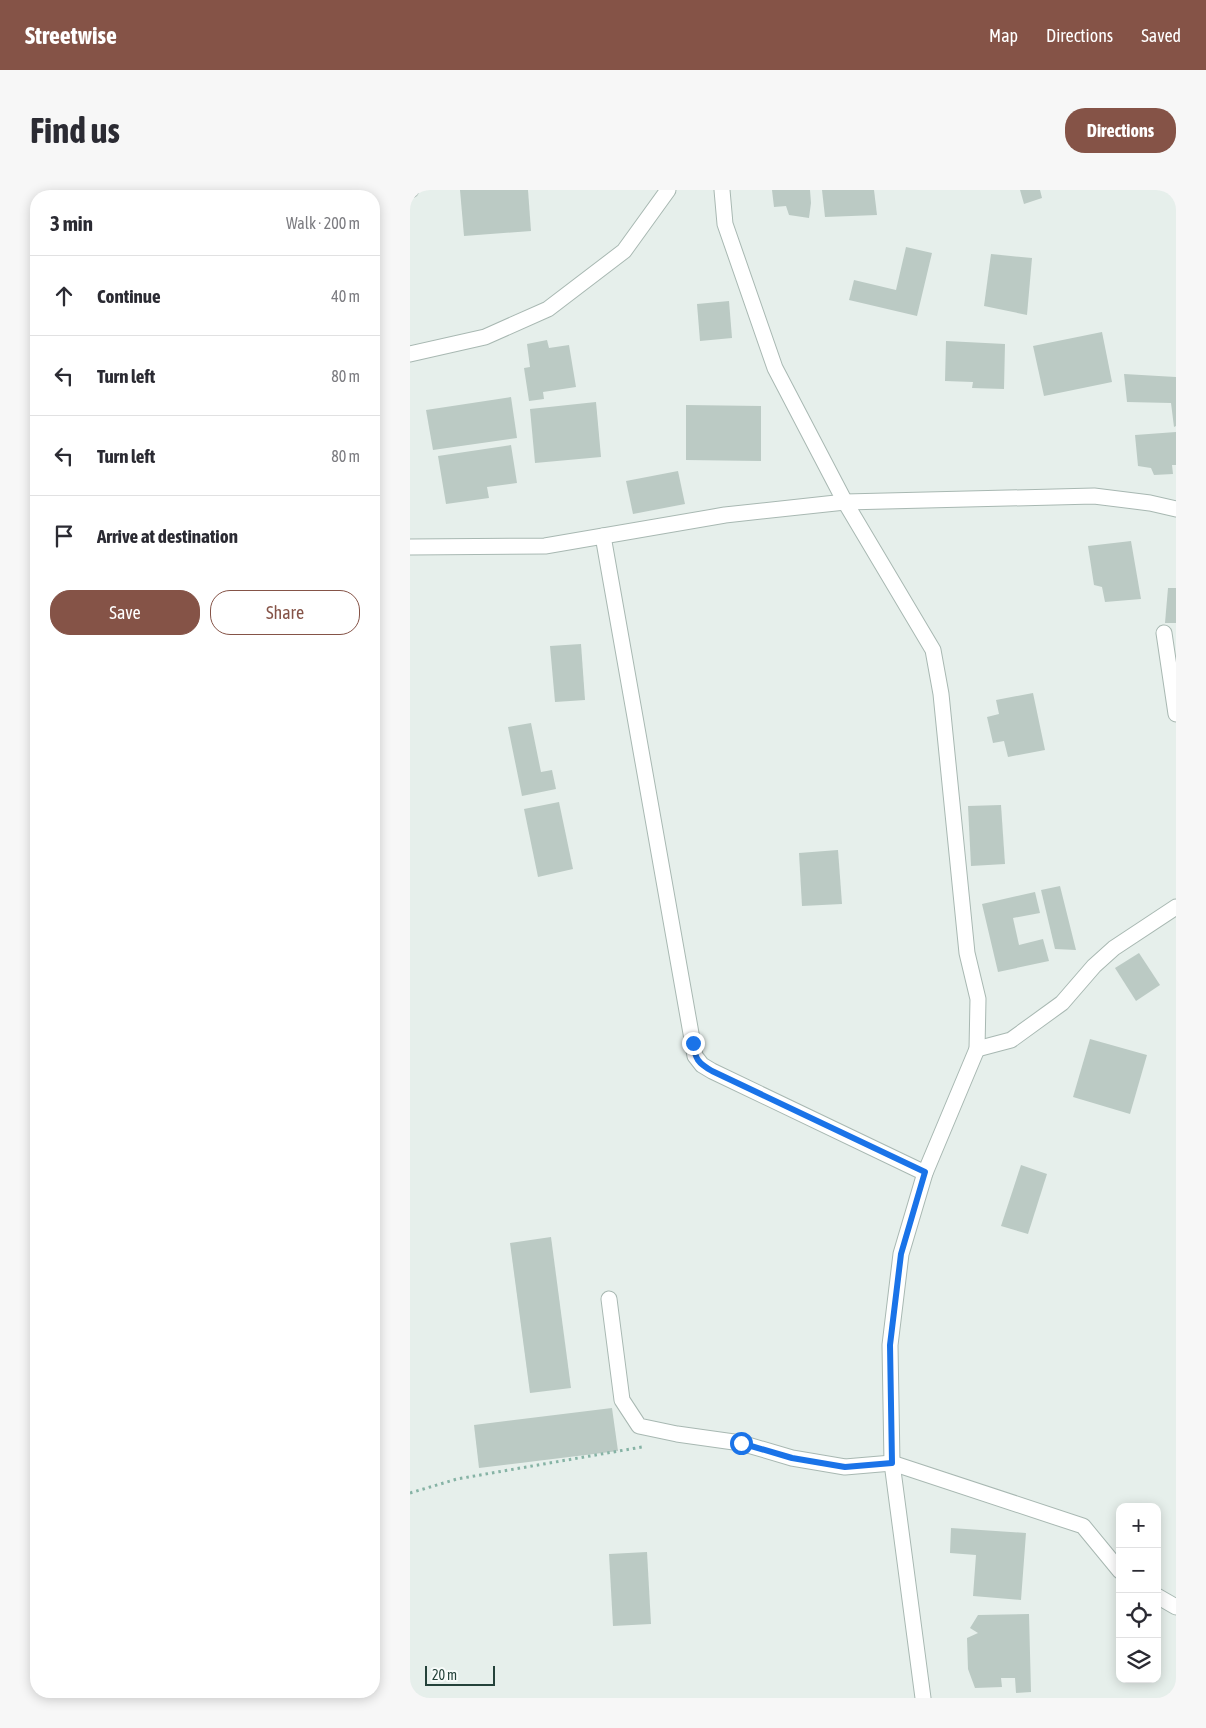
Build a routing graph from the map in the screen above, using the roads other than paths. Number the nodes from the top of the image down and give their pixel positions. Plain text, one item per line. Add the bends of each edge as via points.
1 (668, 190) edge
2 (722, 190) edge
3 (410, 354) edge
4 (844, 502) junction
5 (1176, 509) edge
6 (603, 536) junction
7 (410, 547) edge
8 (1164, 633) dead end
9 (1176, 714) edge
10 (1176, 907) edge
11 (977, 1049) junction
12 (925, 1172) junction
13 (610, 1299) dead end
14 (892, 1463) junction
15 (1116, 1566) edge
16 (1161, 1598) edge
17 (1176, 1606) edge
18 (922, 1698) edge

1 - 3 street via 624,251 548,309 484,337
2 - 4 street via 725,224 775,368
4 - 5 street via 1094,496
4 - 6 street via 725,516
4 - 11 street via 933,650 941,694 967,953 978,1000
6 - 7 street via 544,546
6 - 12 street via 695,1056 712,1071
8 - 9 street
10 - 11 street via 1114,948 1062,1004 1012,1040
11 - 12 street
12 - 14 street via 901,1254 890,1345
13 - 14 street via 622,1400 639,1426 741,1443 792,1458 845,1467
14 - 15 street via 1083,1526
14 - 18 street
16 - 17 street

